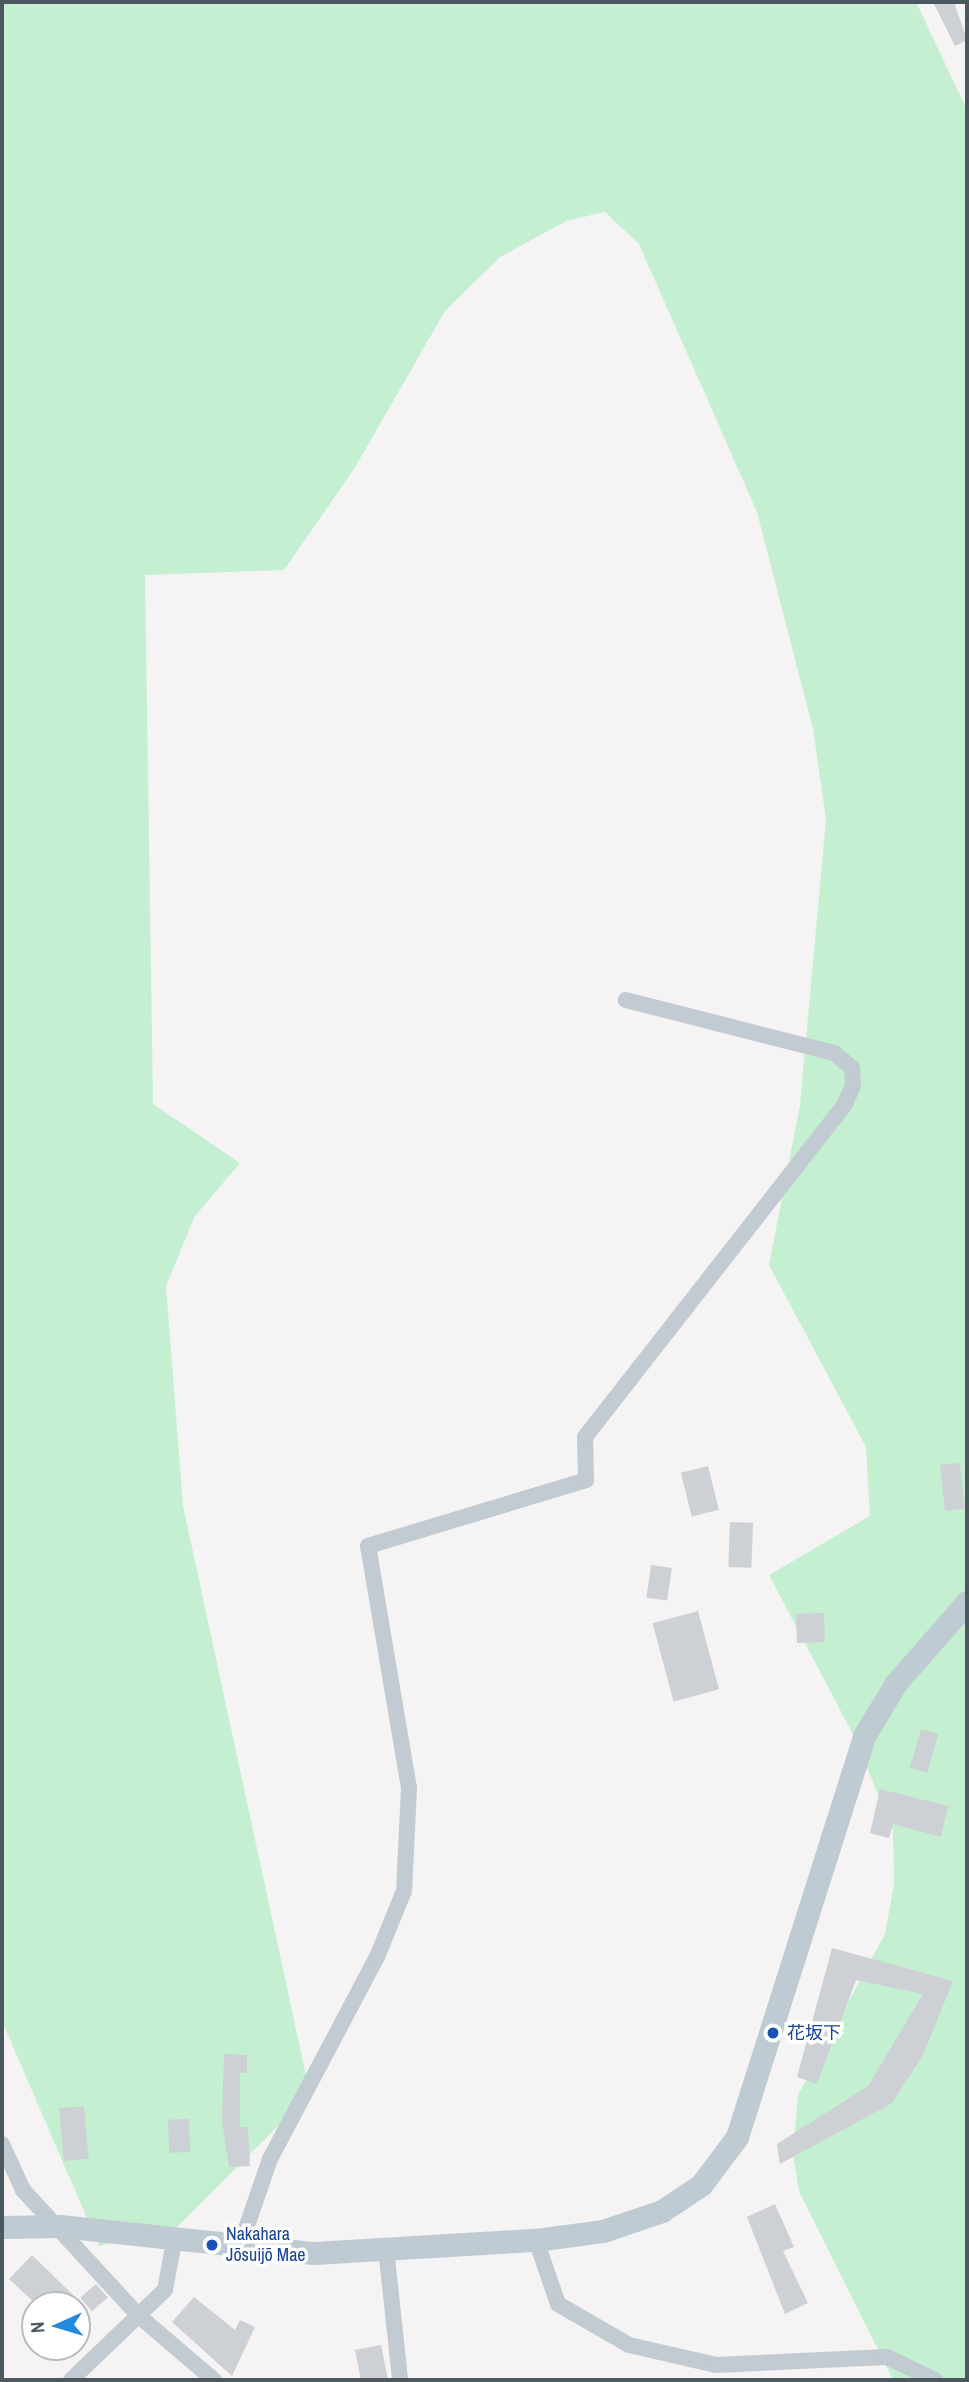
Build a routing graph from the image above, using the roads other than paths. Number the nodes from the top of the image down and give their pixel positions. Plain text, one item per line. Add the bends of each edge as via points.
1 (626, 1000) dead end
2 (967, 1602) edge
3 (2, 2144) edge
4 (2, 2227) edge
5 (60, 2227) junction
6 (536, 2240) junction
7 (174, 2242) junction
8 (240, 2246) junction
9 (386, 2248) junction
10 (139, 2316) junction
11 (71, 2380) edge
12 (214, 2380) edge
13 (400, 2380) edge
14 (935, 2380) edge

1 - 8 street via 834,1053 852,1068 853,1086 844,1106 585,1437 586,1480 368,1546 409,1788 404,1891 377,1957 270,2159
2 - 6 street via 896,1683 864,1736 752,2098 725,2161 662,2211 603,2231
3 - 5 street via 23,2190
4 - 5 street
5 - 7 street
5 - 10 street
6 - 9 street
6 - 14 street via 558,2304 629,2345 716,2365 887,2357
7 - 8 street
7 - 10 street via 166,2290
8 - 9 street via 314,2253
9 - 13 street
10 - 11 street
10 - 12 street

